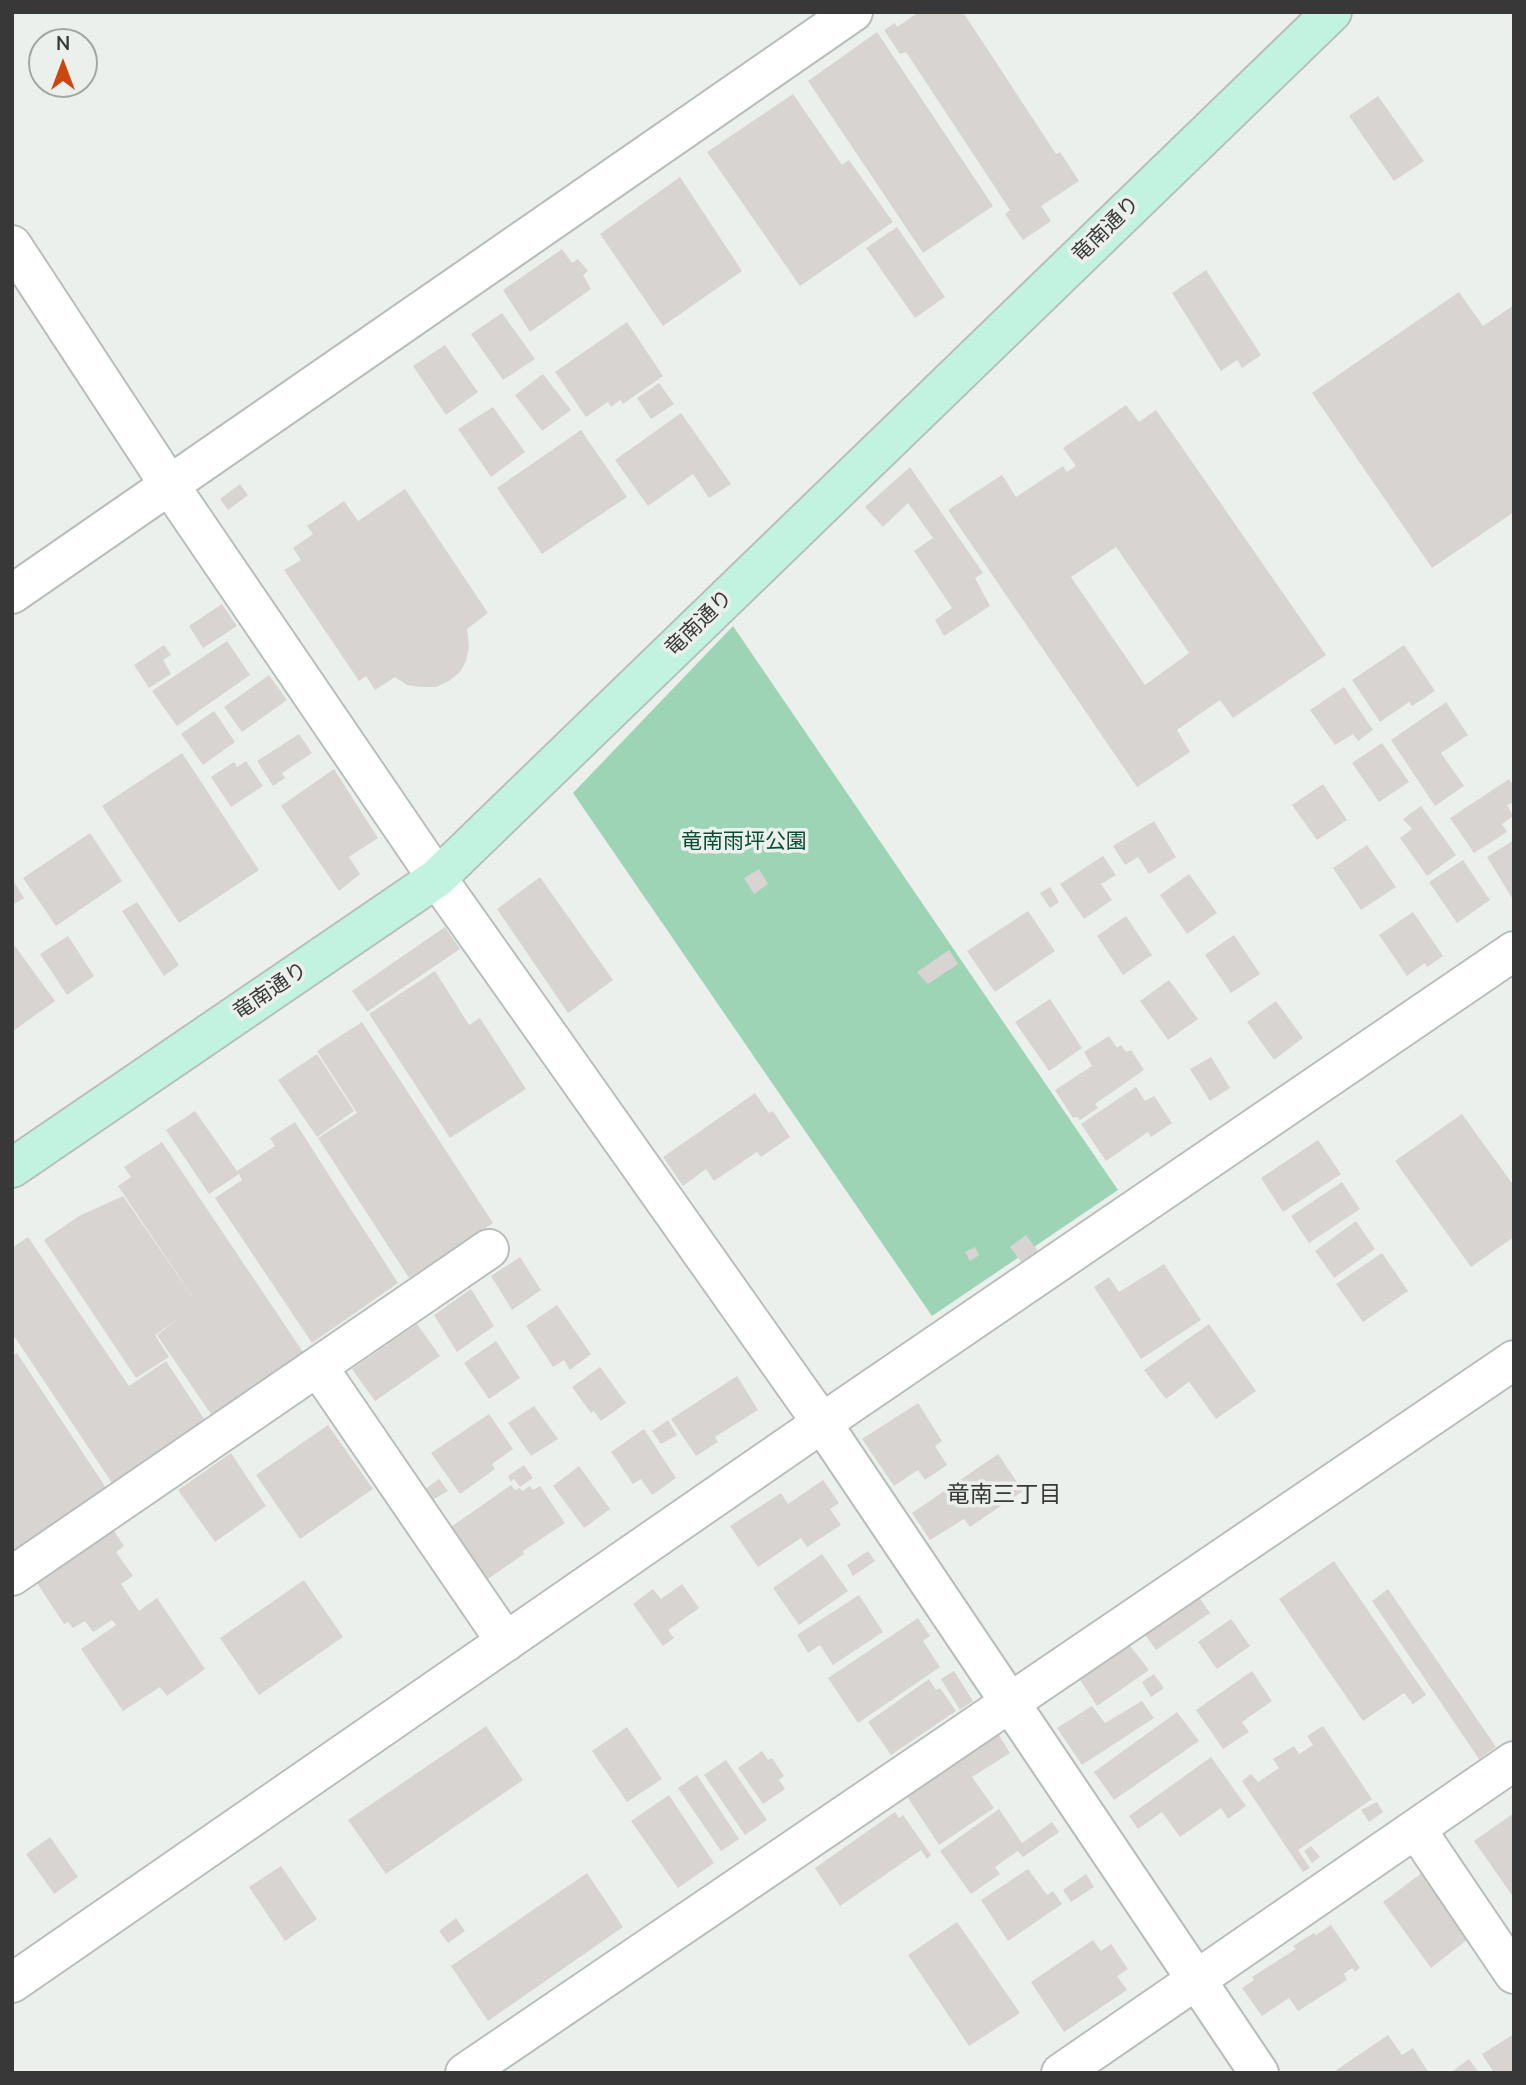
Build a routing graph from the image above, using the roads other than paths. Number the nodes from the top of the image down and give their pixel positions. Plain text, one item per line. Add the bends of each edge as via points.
1 (853, 12) edge
2 (1332, 12) edge
3 (12, 245) edge
4 (170, 486) junction
5 (12, 594) edge
6 (437, 878) junction
7 (1514, 951) edge
8 (12, 1168) edge
9 (489, 1250) dead end
10 (1514, 1360) edge
11 (318, 1367) junction
12 (822, 1423) junction
13 (12, 1576) edge
14 (506, 1642) junction
15 (1009, 1703) junction
16 (1514, 1761) edge
17 (1416, 1829) junction
18 (1514, 1974) edge
19 (1195, 1980) junction
20 (12, 1983) edge
21 (465, 2073) edge
22 (1061, 2073) edge
23 (1259, 2073) edge

1 - 4 street
2 - 6 street, 竜南通り
3 - 4 street
4 - 5 street
4 - 6 street
6 - 8 street, 竜南通り
6 - 12 street
7 - 12 street
9 - 11 street
10 - 15 street
11 - 13 street
11 - 14 street
12 - 14 street
12 - 15 street
14 - 20 street
15 - 19 street
15 - 21 street
16 - 17 street
17 - 18 street
17 - 19 street
19 - 22 street
19 - 23 street

